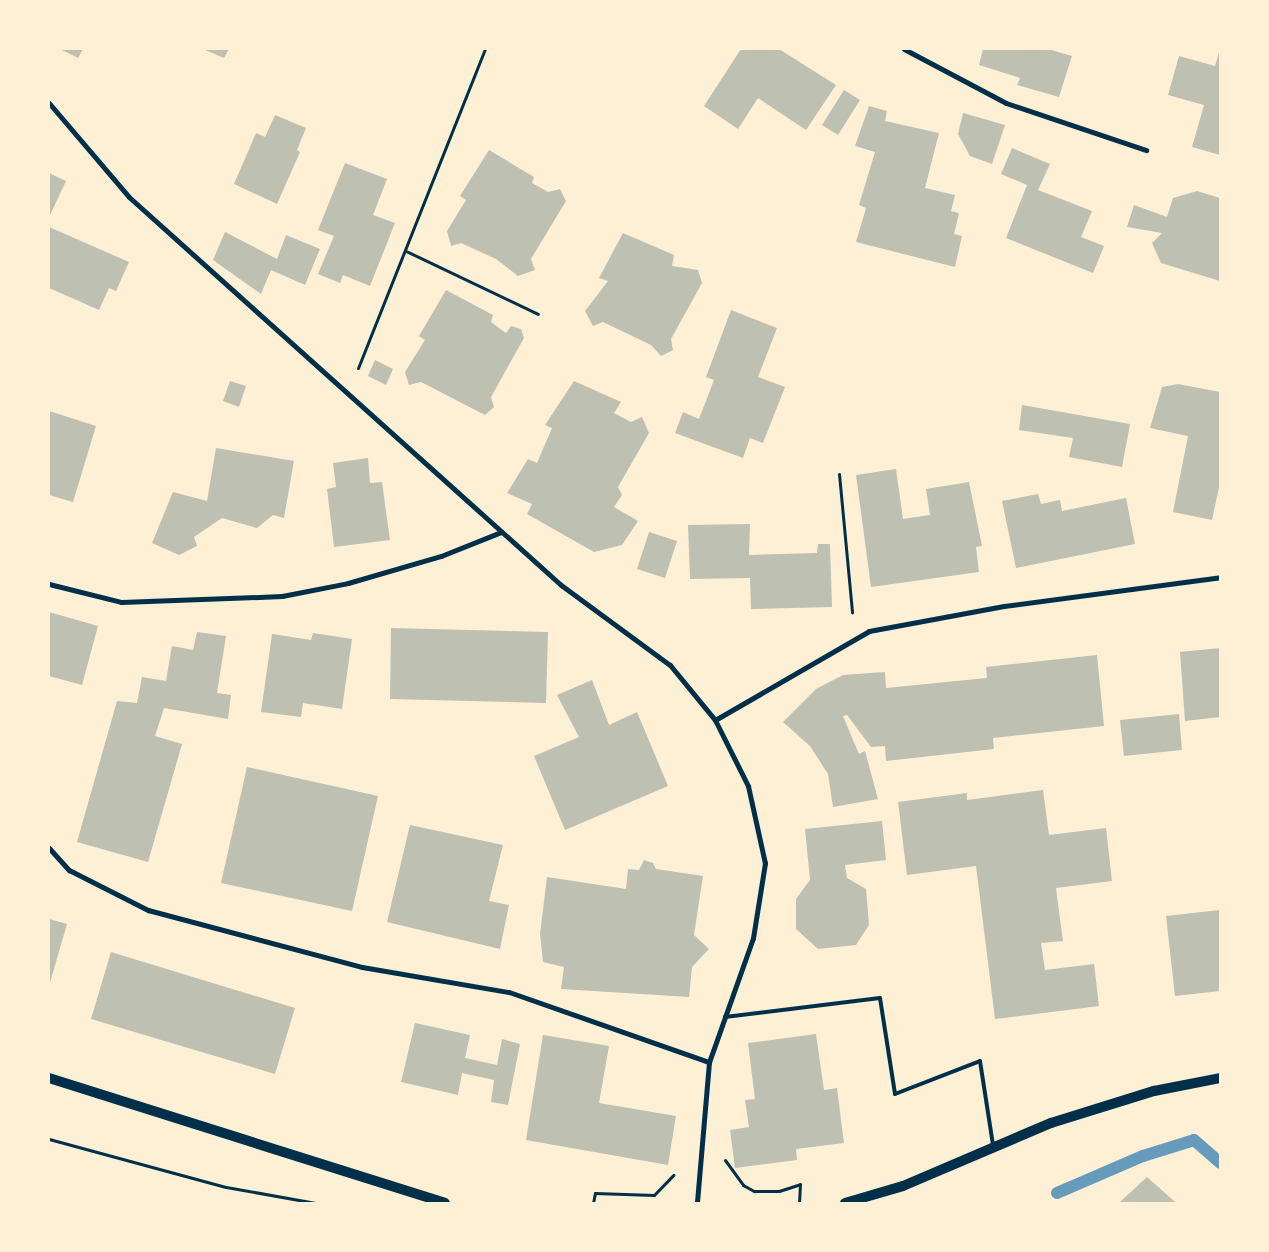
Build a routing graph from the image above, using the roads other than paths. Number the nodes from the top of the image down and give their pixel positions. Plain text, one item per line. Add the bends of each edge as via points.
1 (904, 49) edge
2 (49, 103) edge
3 (1146, 150) dead end
4 (501, 532) junction
5 (1220, 576) edge
6 (49, 584) edge
7 (715, 720) junction
8 (49, 848) edge
9 (725, 1017) junction
10 (709, 1062) junction
11 (49, 1078) edge
12 (1220, 1078) edge
13 (993, 1146) junction
14 (445, 1203) edge
15 (697, 1203) edge
16 (845, 1203) edge

1 - 3 street via 1006,103
2 - 4 street via 130,197
4 - 6 street via 441,556 348,583 282,596 121,602
4 - 7 street via 561,585 670,665
5 - 7 street via 1004,606 869,631
7 - 9 street via 748,786 765,863 753,938
8 - 10 street via 69,870 148,910 362,966 509,992
9 - 10 street
9 - 13 lane via 880,998 896,1094 980,1061
10 - 15 street
11 - 14 main road
12 - 13 main road via 1118,1101
13 - 16 main road via 903,1186

